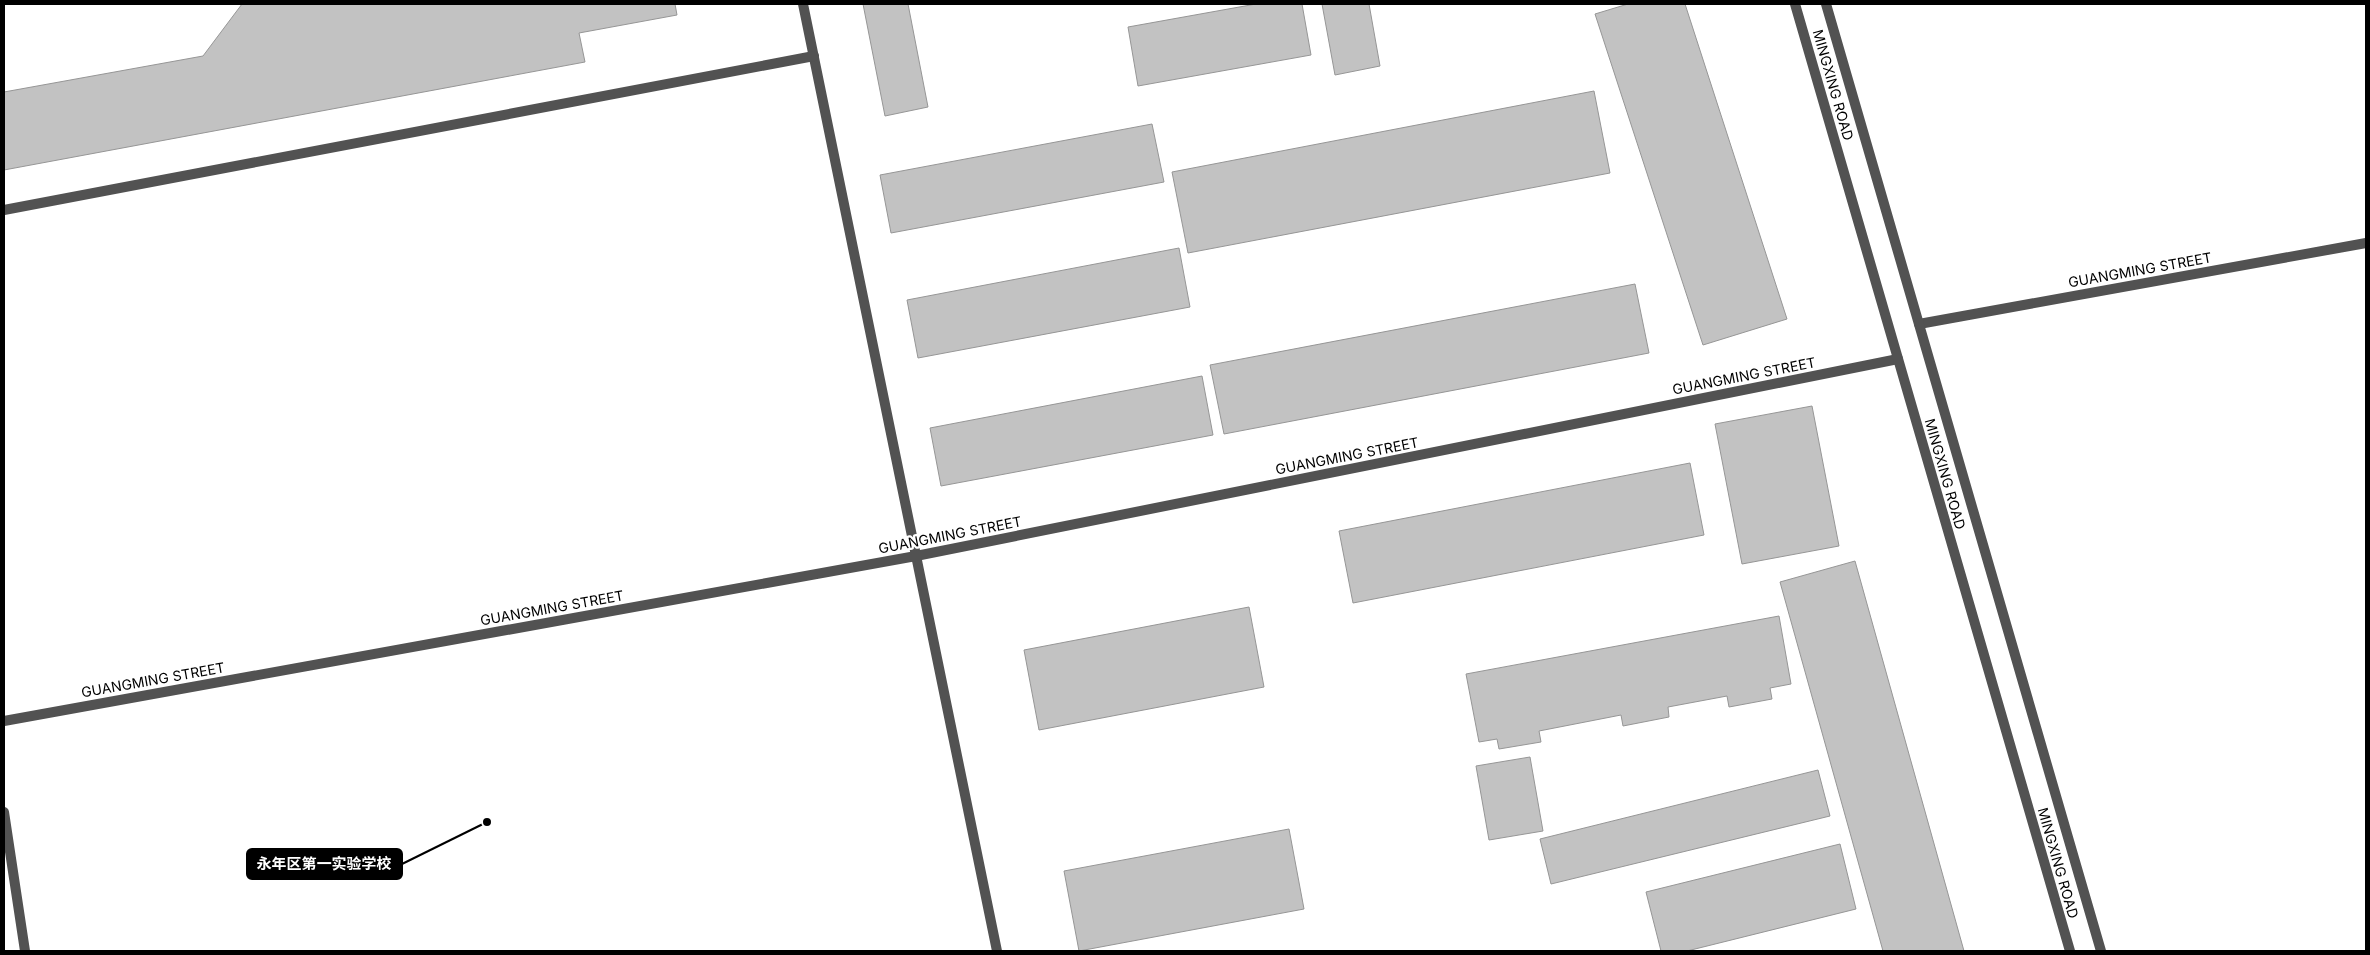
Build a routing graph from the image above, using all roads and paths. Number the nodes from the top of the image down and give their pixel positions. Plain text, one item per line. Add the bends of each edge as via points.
1 (803, 4) edge
2 (1795, 4) edge
3 (1826, 4) edge
4 (814, 56) junction
5 (4, 210) edge
6 (2366, 242) edge
7 (1919, 324) junction
8 (1898, 359) junction
9 (916, 556) junction
10 (4, 721) edge
11 (4, 812) edge
12 (25, 951) edge
13 (997, 951) edge
14 (2070, 951) edge
15 (2101, 951) edge

1 - 4 street
2 - 8 street, MINGXING ROAD
3 - 7 street, MINGXING ROAD
4 - 5 street
4 - 9 street
6 - 7 street, GUANGMING STREET
7 - 15 street, MINGXING ROAD
8 - 9 street, GUANGMING STREET
8 - 14 street, MINGXING ROAD
9 - 10 street, GUANGMING STREET
9 - 13 street
11 - 12 street

